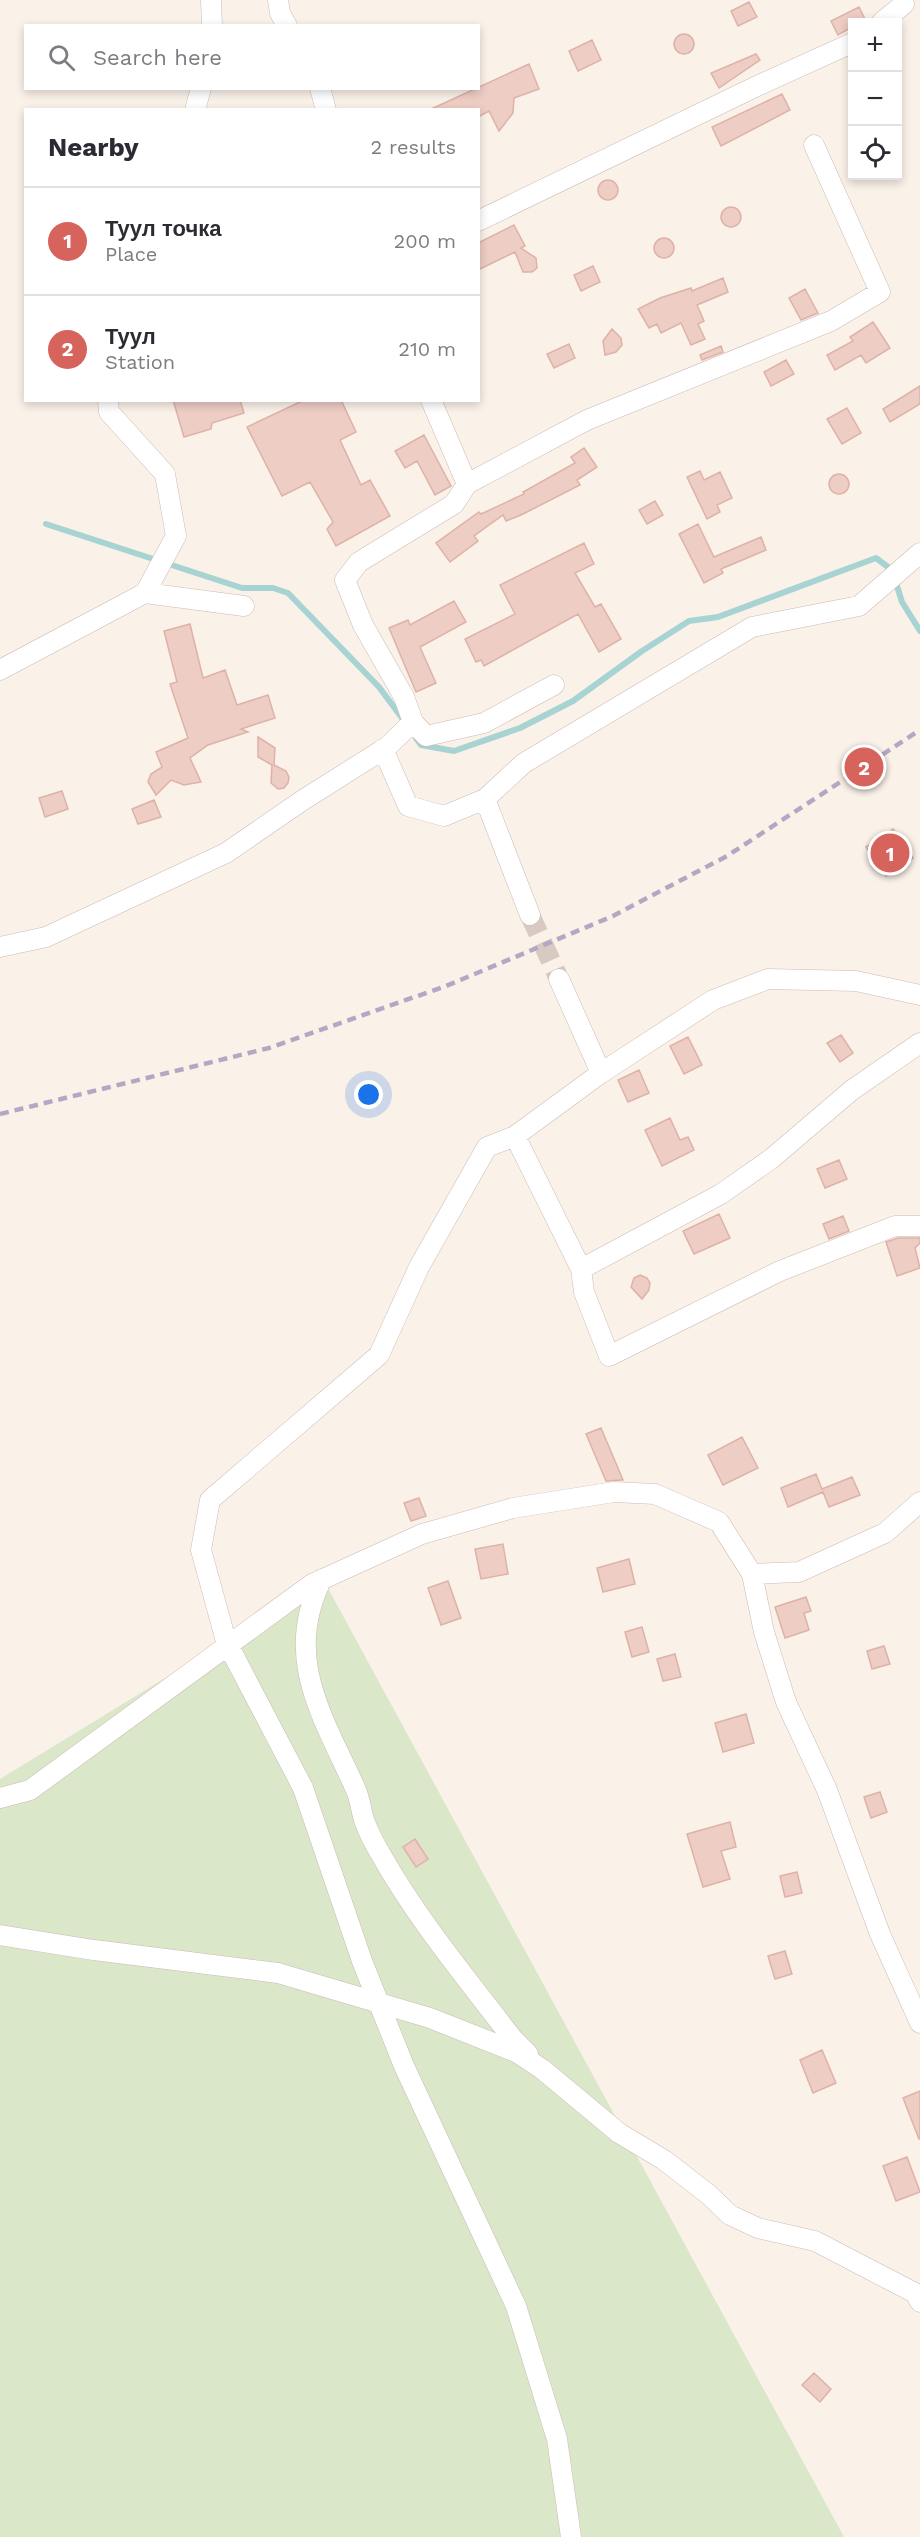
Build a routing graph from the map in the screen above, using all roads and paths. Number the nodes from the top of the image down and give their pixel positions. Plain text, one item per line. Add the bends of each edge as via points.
1 (211, 0) edge
2 (278, 0) edge
3 (908, 5) edge
4 (888, 18) edge
5 (212, 24) edge
6 (286, 24) edge
7 (848, 45) edge
8 (200, 90) edge
9 (321, 90) edge
10 (196, 108) edge
11 (325, 108) edge
12 (814, 145) dead end
13 (480, 219) edge
14 (108, 402) edge
15 (432, 402) edge
16 (467, 484) junction
17 (920, 553) edge
18 (145, 592) junction
19 (244, 606) dead end
20 (0, 670) edge
21 (554, 686) dead end
22 (409, 726) junction
23 (383, 749) junction
24 (485, 799) junction
25 (530, 915) tunnel mouth
26 (0, 947) edge
27 (559, 980) tunnel mouth
28 (920, 995) edge
29 (920, 1043) edge
30 (601, 1073) junction
31 (515, 1136) junction
32 (920, 1226) edge
33 (581, 1269) junction
34 (915, 1509) edge
35 (752, 1574) junction
36 (322, 1579) junction
37 (229, 1645) junction
38 (0, 1798) edge
39 (0, 1935) edge
40 (379, 2003) junction
41 (920, 2023) edge
42 (542, 2069) junction
43 (920, 2302) edge
44 (572, 2537) edge

1 - 5 street
2 - 6 street
3 - 4 street
7 - 13 street
8 - 10 street
9 - 11 street
12 - 16 street via 880,292 831,321 586,420
14 - 18 street via 109,412 165,474 176,536
15 - 16 street
16 - 22 street via 454,504 359,562 345,580 363,624 404,697
17 - 24 street via 859,606 752,627 524,763
18 - 19 street
18 - 20 street
21 - 22 street via 484,723 426,736
22 - 23 street
23 - 24 street via 408,806 444,816
23 - 26 street via 226,853 46,937
24 - 25 street
27 - 30 street
28 - 30 street via 856,981 768,979 713,1000
29 - 33 street via 852,1090 771,1159 721,1194
30 - 31 street
31 - 33 street
31 - 37 street via 487,1147 419,1268 379,1355 210,1500 201,1550
32 - 33 street via 895,1226 780,1271 609,1356 584,1292
34 - 35 street via 885,1533 800,1572
35 - 36 street via 719,1522 654,1494 614,1492 513,1508 422,1534
35 - 41 street via 764,1632 786,1702 827,1790 880,1934
36 - 37 street
36 - 42 street via 306,1624 304,1644 309,1682 334,1747 357,1791 364,1821 421,1917 513,2039
37 - 38 street via 30,1790
37 - 40 street via 303,1788
39 - 40 street via 278,1973
40 - 42 street via 430,2018 516,2052
40 - 44 street via 404,2066 516,2306 557,2439
42 - 43 street via 619,2133 664,2160 730,2215 758,2228 815,2241 915,2293

